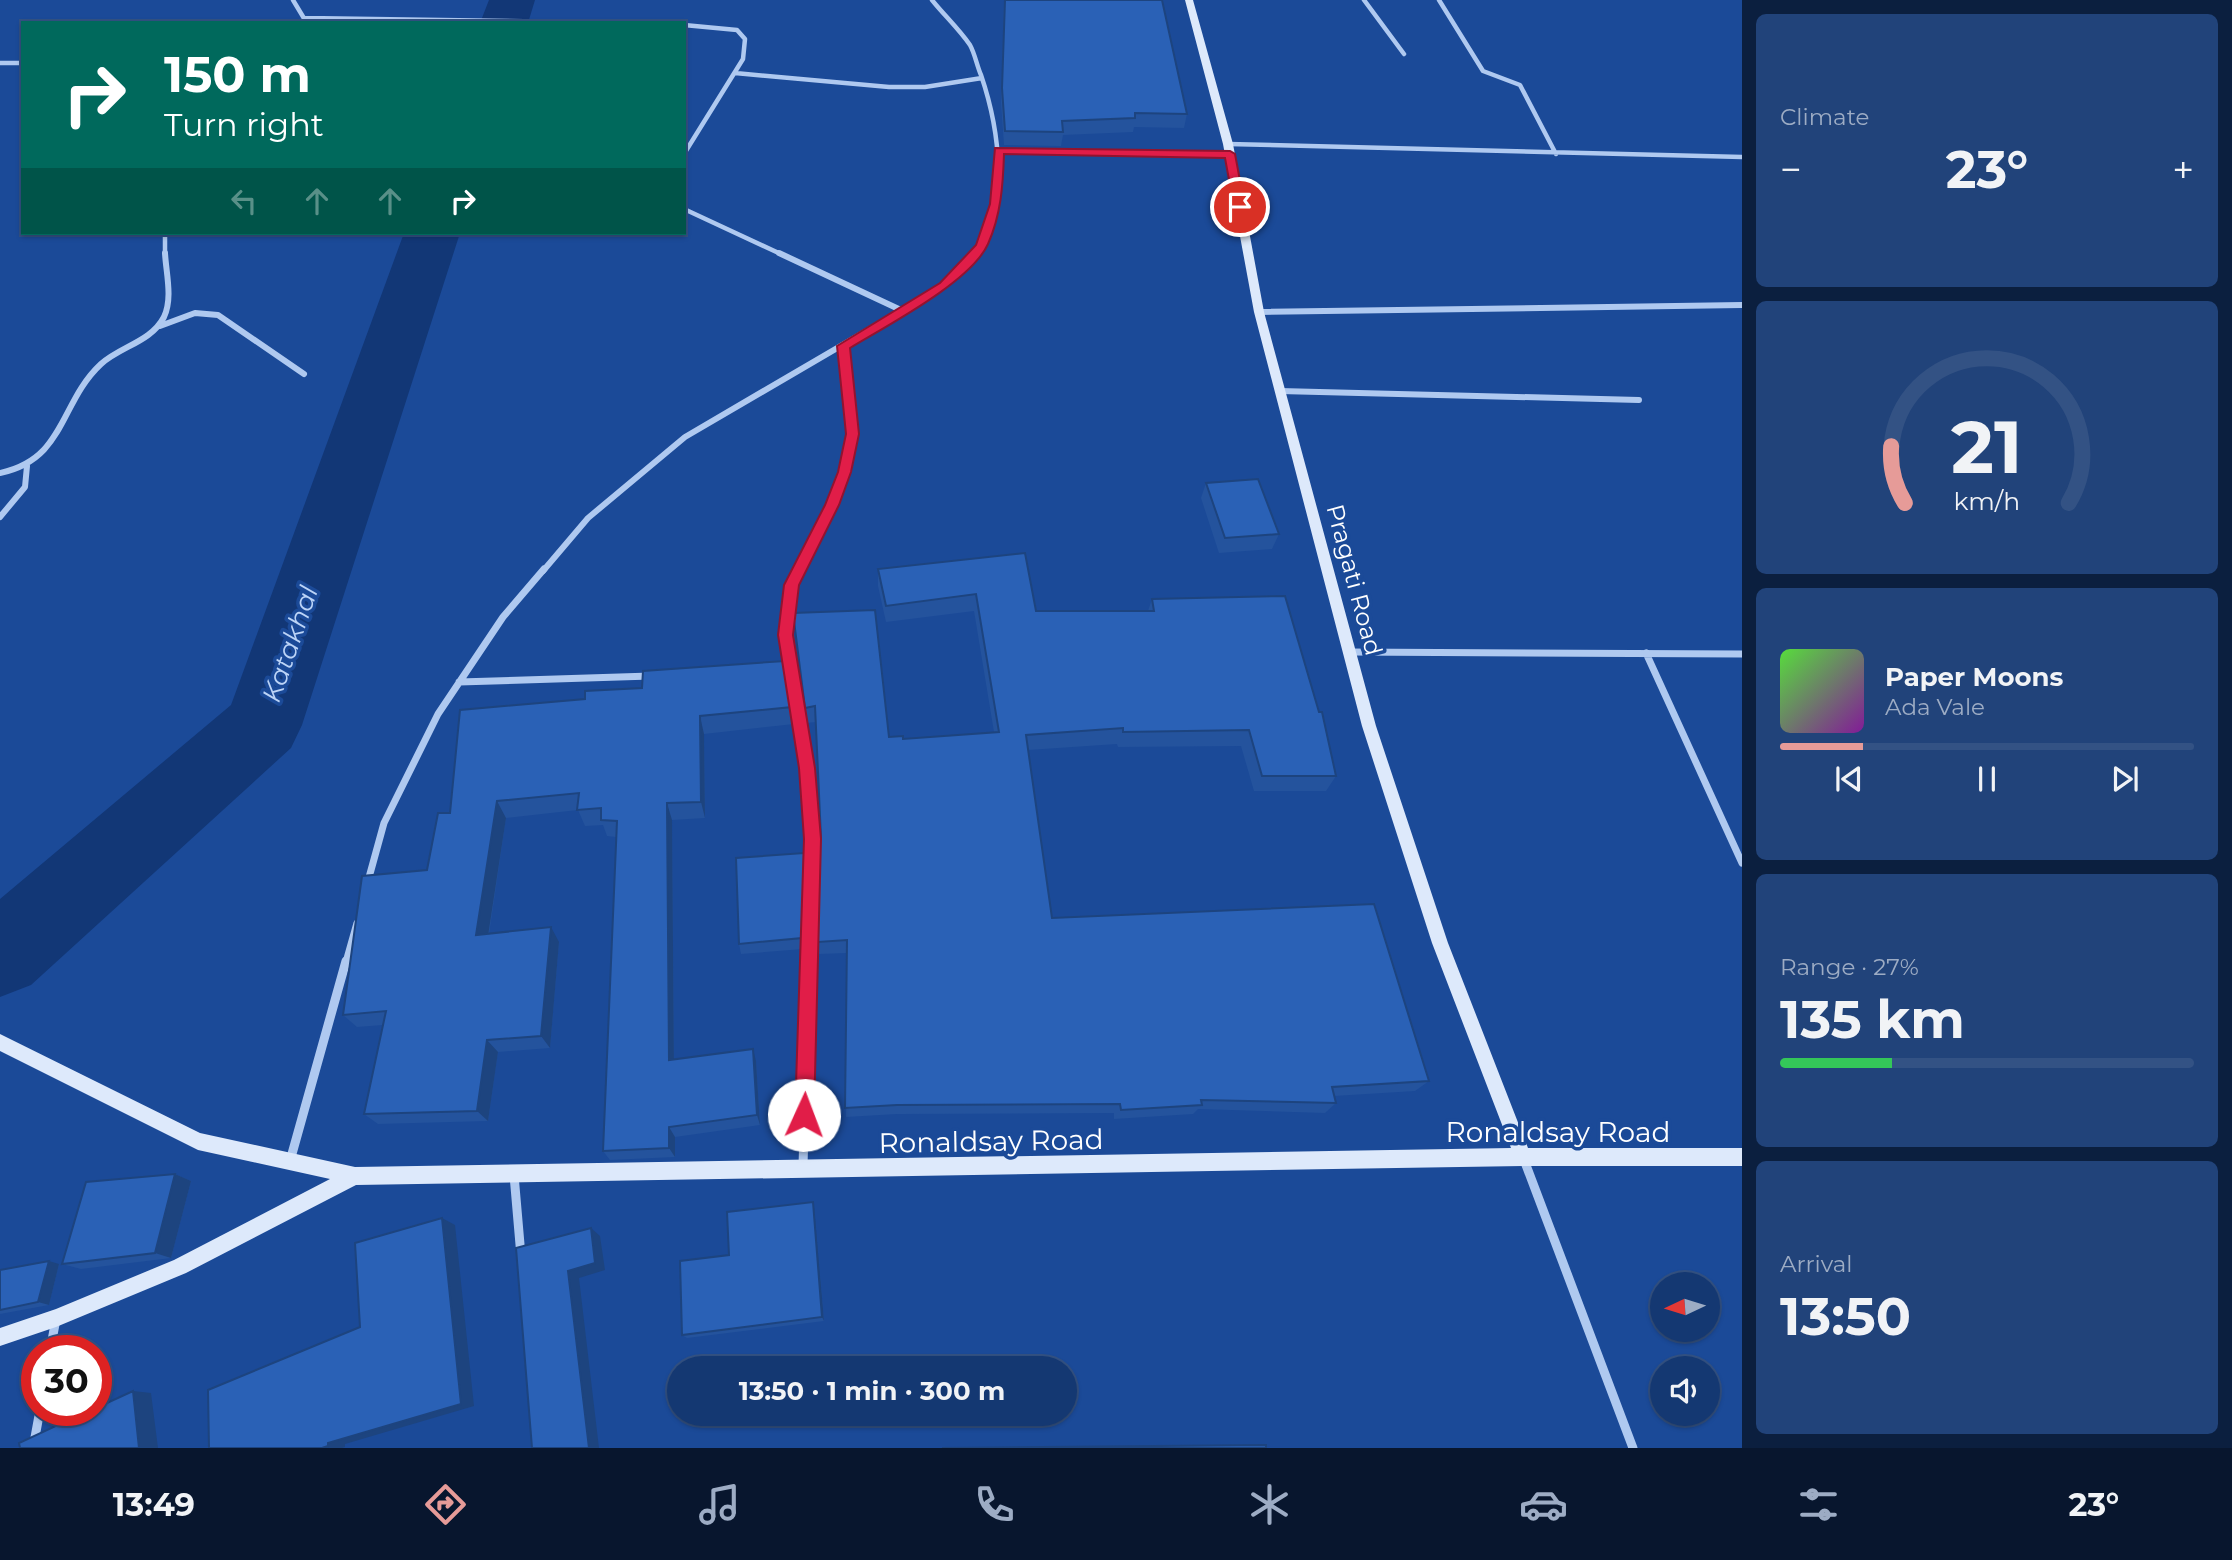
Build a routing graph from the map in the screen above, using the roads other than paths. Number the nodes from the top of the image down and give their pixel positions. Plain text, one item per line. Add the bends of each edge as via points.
1 (293, 0) edge
2 (932, 0) edge
3 (1189, 0) edge
4 (1364, 0) edge
5 (1439, 0) edge
6 (305, 20) edge
7 (593, 21) edge
8 (686, 25) edge
9 (1404, 54) dead end
10 (0, 63) edge
11 (21, 63) edge
12 (734, 73) junction
13 (982, 78) junction
14 (1229, 149) junction
15 (999, 150) junction
16 (686, 151) edge
17 (1556, 154) junction
18 (1742, 157) edge
19 (1732, 158) junction
20 (1742, 166) edge
21 (686, 210) edge
22 (165, 235) edge
23 (1742, 305) edge
24 (904, 311) junction
25 (1259, 312) junction
26 (160, 326) junction
27 (844, 346) junction
28 (304, 374) dead end
29 (1280, 391) junction
30 (1639, 400) dead end
31 (27, 466) junction
32 (0, 472) edge
33 (0, 517) edge
34 (1349, 652) junction
35 (1646, 653) junction
36 (1742, 654) edge
37 (776, 671) edge
38 (790, 671) junction
39 (666, 675) edge
40 (459, 682) junction
41 (1742, 863) edge
42 (367, 886) edge
43 (360, 911) edge
44 (0, 1042) edge
45 (1523, 1157) junction
46 (1742, 1157) edge
47 (290, 1162) junction
48 (803, 1170) junction
49 (514, 1175) junction
50 (355, 1176) junction
51 (523, 1270) edge
52 (56, 1318) junction
53 (53, 1335) edge
54 (0, 1337) edge
55 (37, 1426) edge
56 (33, 1448) edge
57 (1633, 1448) edge

1 - 6 street
2 - 13 street via 971,47
3 - 14 street, Pragati Road
4 - 9 street
5 - 17 street via 1483,71 1520,85
6 - 7 street
8 - 12 street via 737,30 745,39 743,59
10 - 11 street
12 - 13 street via 889,87
12 - 16 street
13 - 15 street
14 - 15 street
14 - 17 street
14 - 25 street, Pragati Road
15 - 24 street via 996,204 982,246 944,285
17 - 19 street
18 - 19 street
19 - 20 street
21 - 24 street
22 - 26 street via 167,310
23 - 25 street
24 - 27 street
25 - 29 street, Pragati Road
26 - 28 street via 195,313 218,315
26 - 31 street via 101,364 48,444
27 - 38 street via 852,434 832,505 792,585 786,635
27 - 40 street via 685,438 587,518 503,617
29 - 30 street
29 - 34 street, Pragati Road
31 - 32 street
31 - 33 street via 25,486
34 - 35 street
34 - 45 street, Pragati Road via 1440,943
35 - 36 street
35 - 41 street
37 - 38 street
38 - 48 street via 807,768 812,839
39 - 40 street
40 - 42 street via 384,823
43 - 47 street
44 - 47 street, Ronaldsay Road via 198,1141
45 - 46 street, Ronaldsay Road
45 - 48 street, Ronaldsay Road
45 - 57 street
47 - 50 street, Ronaldsay Road
48 - 49 street, Ronaldsay Road
49 - 50 street, Ronaldsay Road
49 - 51 street
50 - 52 street via 180,1268
52 - 53 street
52 - 54 street
55 - 56 street

